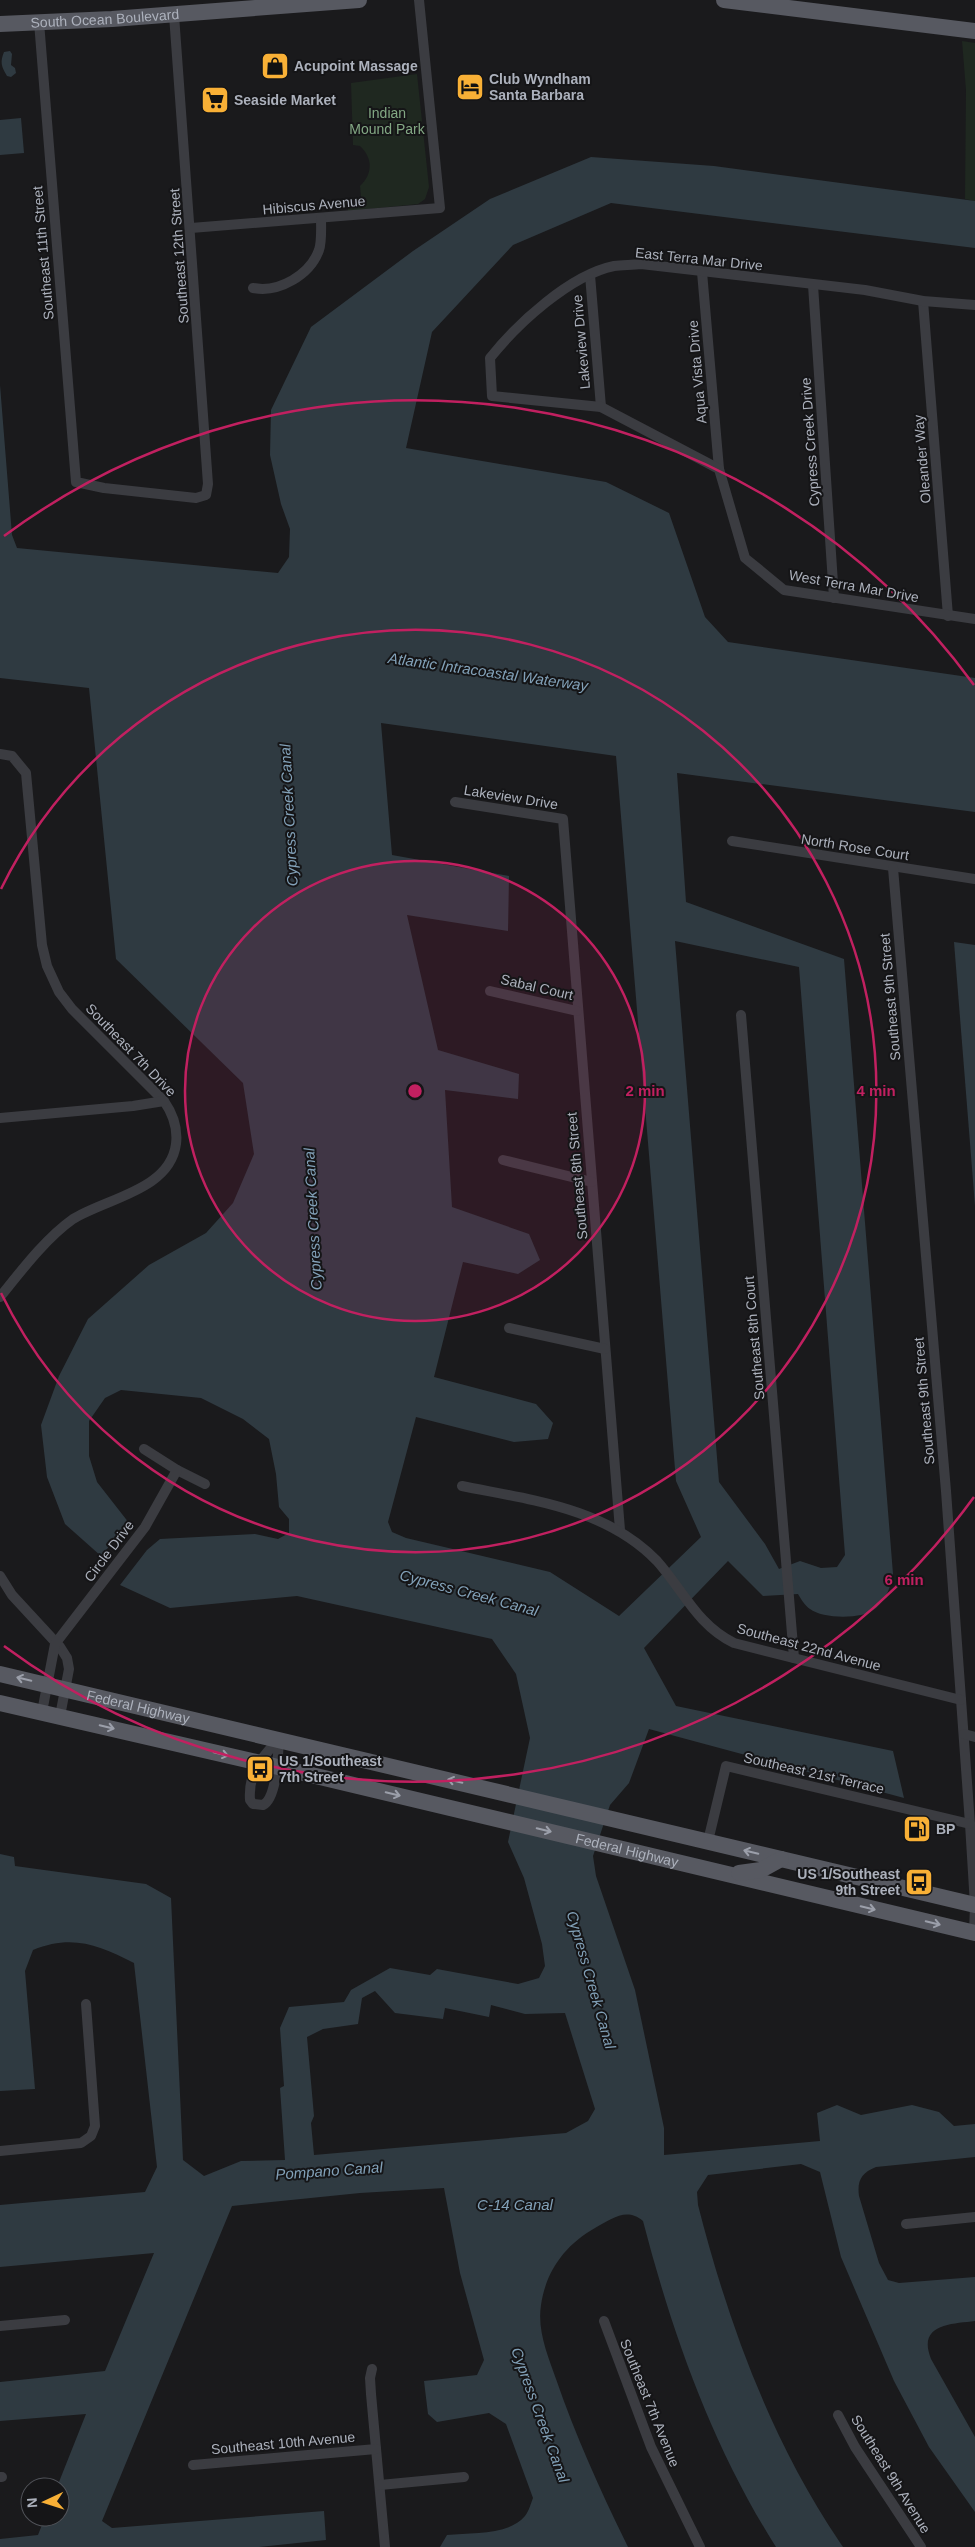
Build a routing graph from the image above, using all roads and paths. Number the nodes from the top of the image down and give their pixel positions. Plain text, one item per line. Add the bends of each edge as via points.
1 (359, 0) edge
2 (419, 0) edge
3 (724, 0) edge
4 (222, 5) edge
5 (174, 14) junction
6 (39, 22) junction
7 (0, 24) edge
8 (975, 31) edge
9 (321, 218) junction
10 (191, 228) junction
11 (702, 272) junction
12 (590, 275) junction
13 (813, 285) junction
14 (253, 288) dead end
15 (923, 301) junction
16 (975, 305) edge
17 (601, 407) junction
18 (719, 469) junction
19 (206, 495) joint
20 (834, 598) junction
21 (948, 616) junction
22 (975, 620) edge
23 (0, 754) edge
24 (455, 802) dead end
25 (563, 819) joint
26 (732, 841) dead end
27 (893, 868) junction
28 (975, 879) edge
29 (490, 991) dead end
30 (577, 1011) junction
31 (742, 1015) dead end
32 (164, 1101) junction
33 (0, 1118) edge
34 (503, 1160) dead end
35 (592, 1182) junction
36 (0, 1296) edge
37 (509, 1328) dead end
38 (605, 1349) junction
39 (144, 1449) dead end
40 (177, 1470) junction
41 (205, 1484) dead end
42 (462, 1486) dead end
43 (620, 1530) junction
44 (0, 1576) edge
45 (56, 1644) junction
46 (794, 1658) junction
47 (0, 1674) edge
48 (47, 1684) junction
49 (66, 1688) junction
50 (961, 1700) junction
51 (0, 1704) edge
52 (42, 1712) junction
53 (60, 1716) junction
54 (964, 1734) junction
55 (975, 1737) edge
56 (279, 1740) junction
57 (257, 1762) junction
58 (278, 1767) junction
59 (970, 1824) junction
60 (708, 1842) junction
61 (781, 1859) junction
62 (816, 1867) junction
63 (730, 1874) junction
64 (771, 1884) junction
65 (975, 1905) edge
66 (974, 1933) edge
67 (86, 2004) dead end
68 (0, 2151) edge
69 (975, 2217) edge
70 (906, 2224) dead end
71 (64, 2320) dead end
72 (604, 2321) dead end
73 (0, 2326) edge
74 (372, 2369) dead end
75 (838, 2415) dead end
76 (376, 2449) junction
77 (193, 2465) dead end
78 (464, 2477) dead end
79 (380, 2485) junction
80 (386, 2547) edge
81 (700, 2547) edge
82 (921, 2547) edge

1 - 4 main road, South Ocean Boulevard
2 - 9 street, Hibiscus Avenue via 440,208
3 - 8 main road
4 - 5 main road, South Ocean Boulevard
5 - 6 main road, South Ocean Boulevard
5 - 10 street, Southeast 12th Street
6 - 7 main road, South Ocean Boulevard
6 - 19 street, Southeast 11th Street via 76,482 186,498
9 - 10 street, Hibiscus Avenue
9 - 14 street via 319,249 304,275 265,290
10 - 19 street, Southeast 12th Street via 208,484
11 - 12 street, East Terra Mar Drive via 641,264 613,266
11 - 13 street, East Terra Mar Drive
11 - 18 street, Aqua Vista Drive
12 - 17 street, Lakeview Drive
12 - 17 street, East Terra Mar Drive via 549,300 510,333 490,358 492,396
13 - 15 street, East Terra Mar Drive via 865,290
13 - 20 street, Cypress Creek Drive
15 - 16 street, East Terra Mar Drive
15 - 21 street, Oleander Way
17 - 18 street
18 - 20 street, West Terra Mar Drive via 745,558 784,590
20 - 21 street, West Terra Mar Drive
21 - 22 street, West Terra Mar Drive
23 - 32 street, Southeast 7th Drive via 12,756 26,773 42,945 59,992
24 - 25 street, Lakeview Drive
25 - 30 street, Southeast 8th Street
26 - 27 street, North Rose Court
27 - 28 street, North Rose Court
27 - 50 street, Southeast 9th Street
29 - 30 street, Sabal Court
30 - 35 street, Southeast 8th Street
31 - 46 street, Southeast 8th Court
32 - 33 street
32 - 36 street, Southeast 7th Drive via 172,1113 177,1139 168,1167 151,1181 73,1220 35,1255
34 - 35 street
35 - 38 street, Southeast 8th Street
37 - 38 street
38 - 43 street, Southeast 8th Street
39 - 40 street
40 - 41 street
40 - 45 street, Circle Drive via 145,1528
42 - 43 street, Southeast 22nd Avenue via 572,1510
43 - 46 street, Southeast 22nd Avenue via 658,1563 692,1610 718,1636
44 - 45 street via 12,1595
45 - 48 street
45 - 49 street via 67,1658
46 - 50 street, Southeast 22nd Avenue
48 -> 47 main road, Federal Highway
48 - 49 main road, Federal Highway
48 - 52 street
49 - 53 street
49 - 56 main road, Federal Highway
50 - 54 street, Southeast 9th Street
51 - 52 main road, Federal Highway
52 - 53 main road, Federal Highway
53 -> 57 main road, Federal Highway
54 - 55 street
54 - 59 street, Southeast 9th Street
56 - 57 street
56 - 58 street
60 -> 56 main road, Federal Highway
57 - 58 main road, Federal Highway
57 - 58 street via 249,1794 250,1800 258,1805 266,1804 269,1799
58 -> 63 main road, Federal Highway
59 - 60 street, Southeast 21st Terrace via 726,1766
59 - 65 street, Southeast 9th Street
61 -> 60 main road, Federal Highway
61 - 62 main road, Federal Highway
61 - 63 main road via 761,1870
62 - 64 main road via 790,1872
62 - 65 main road, Federal Highway
63 - 64 main road, Federal Highway
64 -> 66 main road, Federal Highway
65 - 66 street, Southeast 9th Street
67 - 68 street via 95,2126 91,2136 82,2143
69 - 70 street
71 - 73 street
72 - 81 street, Southeast 7th Avenue via 651,2447
74 - 76 street
75 - 82 street, Southeast 9th Avenue via 860,2455
76 - 77 street, Southeast 10th Avenue
76 - 79 street
78 - 79 street
79 - 80 street

